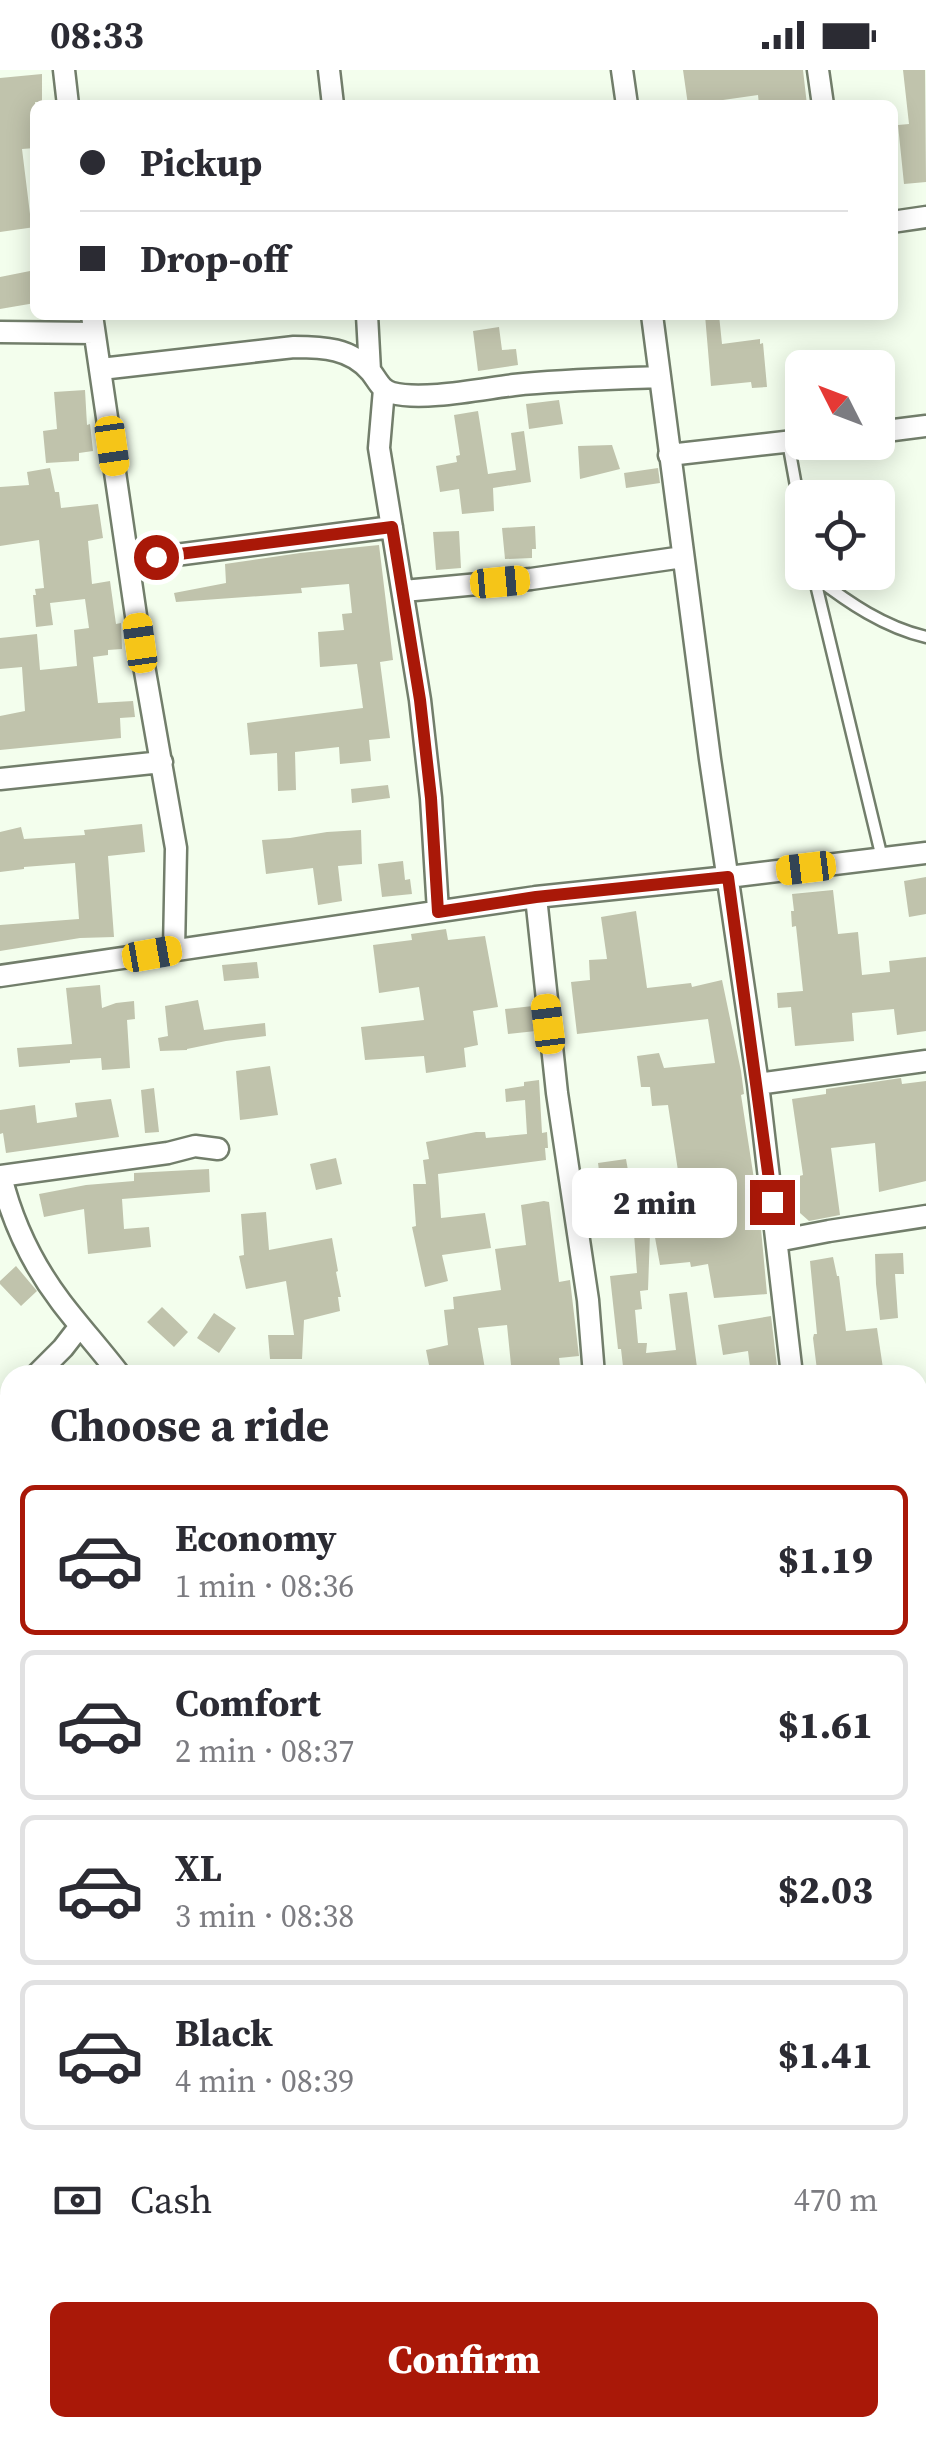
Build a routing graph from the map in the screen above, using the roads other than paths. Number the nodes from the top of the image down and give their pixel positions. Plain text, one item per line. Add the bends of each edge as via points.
1 (64, 70) edge
2 (329, 70) edge
3 (622, 70) edge
4 (818, 70) edge
5 (67, 100) edge
6 (332, 100) edge
7 (625, 100) edge
8 (822, 100) edge
9 (926, 217) edge
10 (898, 221) edge
11 (367, 320) edge
12 (653, 320) edge
13 (93, 324) edge
14 (0, 332) edge
15 (101, 368) junction
16 (370, 372) junction
17 (660, 377) junction
18 (384, 389) junction
19 (428, 394) junction
20 (926, 426) edge
21 (380, 428) junction
22 (895, 430) edge
23 (785, 442) edge
24 (669, 456) junction
25 (392, 527) junction
26 (683, 557) junction
27 (130, 561) junction
28 (818, 590) edge
29 (835, 590) edge
30 (404, 591) junction
31 (926, 637) edge
32 (162, 762) junction
33 (0, 779) edge
34 (926, 853) edge
35 (883, 860) junction
36 (728, 877) junction
37 (536, 897) junction
38 (438, 912) junction
39 (174, 950) junction
40 (0, 976) edge
41 (926, 1061) edge
42 (758, 1084) junction
43 (218, 1149) dead end
44 (1, 1176) edge
45 (926, 1216) edge
46 (777, 1241) junction
47 (80, 1326) junction
48 (45, 1365) edge
49 (112, 1365) edge
50 (593, 1365) edge
51 (791, 1365) edge

1 - 5 street
2 - 6 street
3 - 7 street
4 - 8 street
9 - 10 street
11 - 16 street
12 - 17 street
13 - 14 street
13 - 15 street
15 - 16 street via 316,347 345,352
15 - 27 street
16 - 18 street
17 - 19 street
17 - 24 street
18 - 19 street
18 - 21 street
19 - 21 street via 396,409
20 - 22 street
21 - 25 street
23 - 24 street
24 - 26 street
25 - 27 street
25 - 30 street
26 - 30 street
26 - 36 street
27 - 32 street
28 - 35 lane
29 - 31 lane via 894,627
30 - 38 street via 431,798
32 - 33 street
32 - 39 street via 176,848
34 - 35 street
35 - 36 street
36 - 37 street
36 - 42 street
37 - 38 street
37 - 50 street
38 - 39 street
39 - 40 street
41 - 42 street
42 - 46 street
43 - 44 street via 196,1146
44 - 47 street via 26,1243
45 - 46 street
46 - 51 street
47 - 48 street
47 - 49 street

